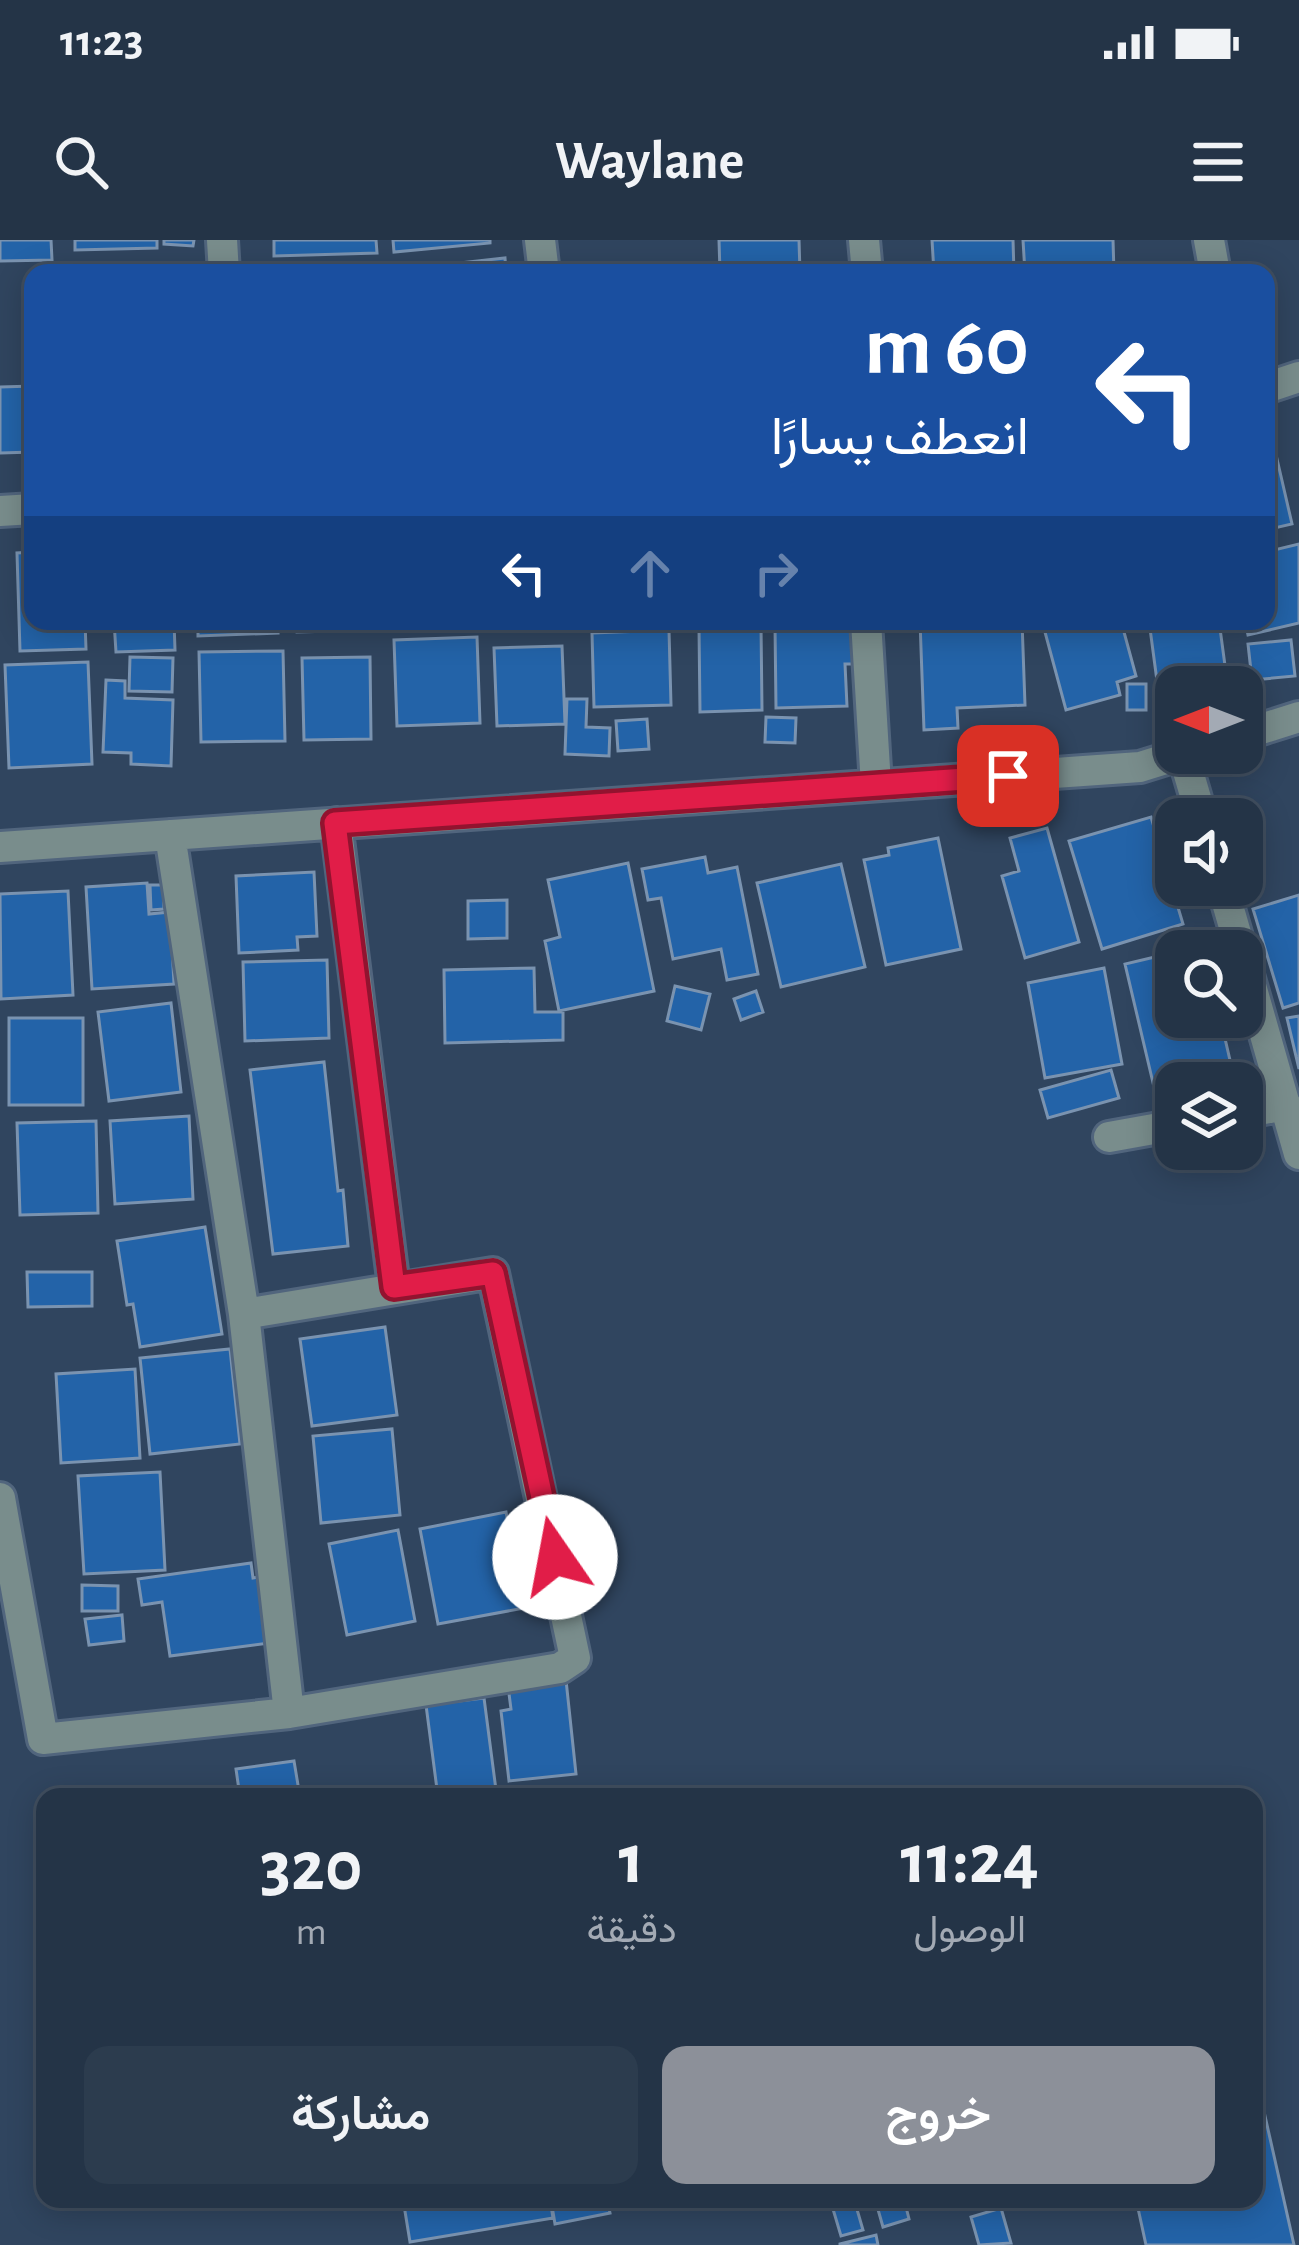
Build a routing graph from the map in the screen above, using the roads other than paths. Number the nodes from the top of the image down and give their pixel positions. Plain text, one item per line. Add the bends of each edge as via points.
1 (867, 630) edge
2 (1299, 717) edge
3 (1263, 728) edge
4 (1155, 762) edge
5 (876, 785) junction
6 (335, 823) junction
7 (170, 835) junction
8 (0, 847) edge
9 (1263, 1025) edge
10 (1286, 1105) junction
11 (1263, 1109) edge
12 (1155, 1129) edge
13 (1109, 1137) dead end
14 (1299, 1154) edge
15 (394, 1287) junction
16 (244, 1314) junction
17 (0, 1498) edge
18 (5, 1565) edge
19 (289, 1713) junction

1 - 5 street
2 - 3 street
4 - 5 street
5 - 6 street
6 - 7 street
6 - 15 street
7 - 8 street
7 - 16 street
9 - 10 street
10 - 11 street
10 - 14 street
12 - 13 street
15 - 16 street
15 - 19 street via 494,1275 575,1658 560,1668
16 - 19 street
17 - 18 street
18 - 19 street via 43,1739

